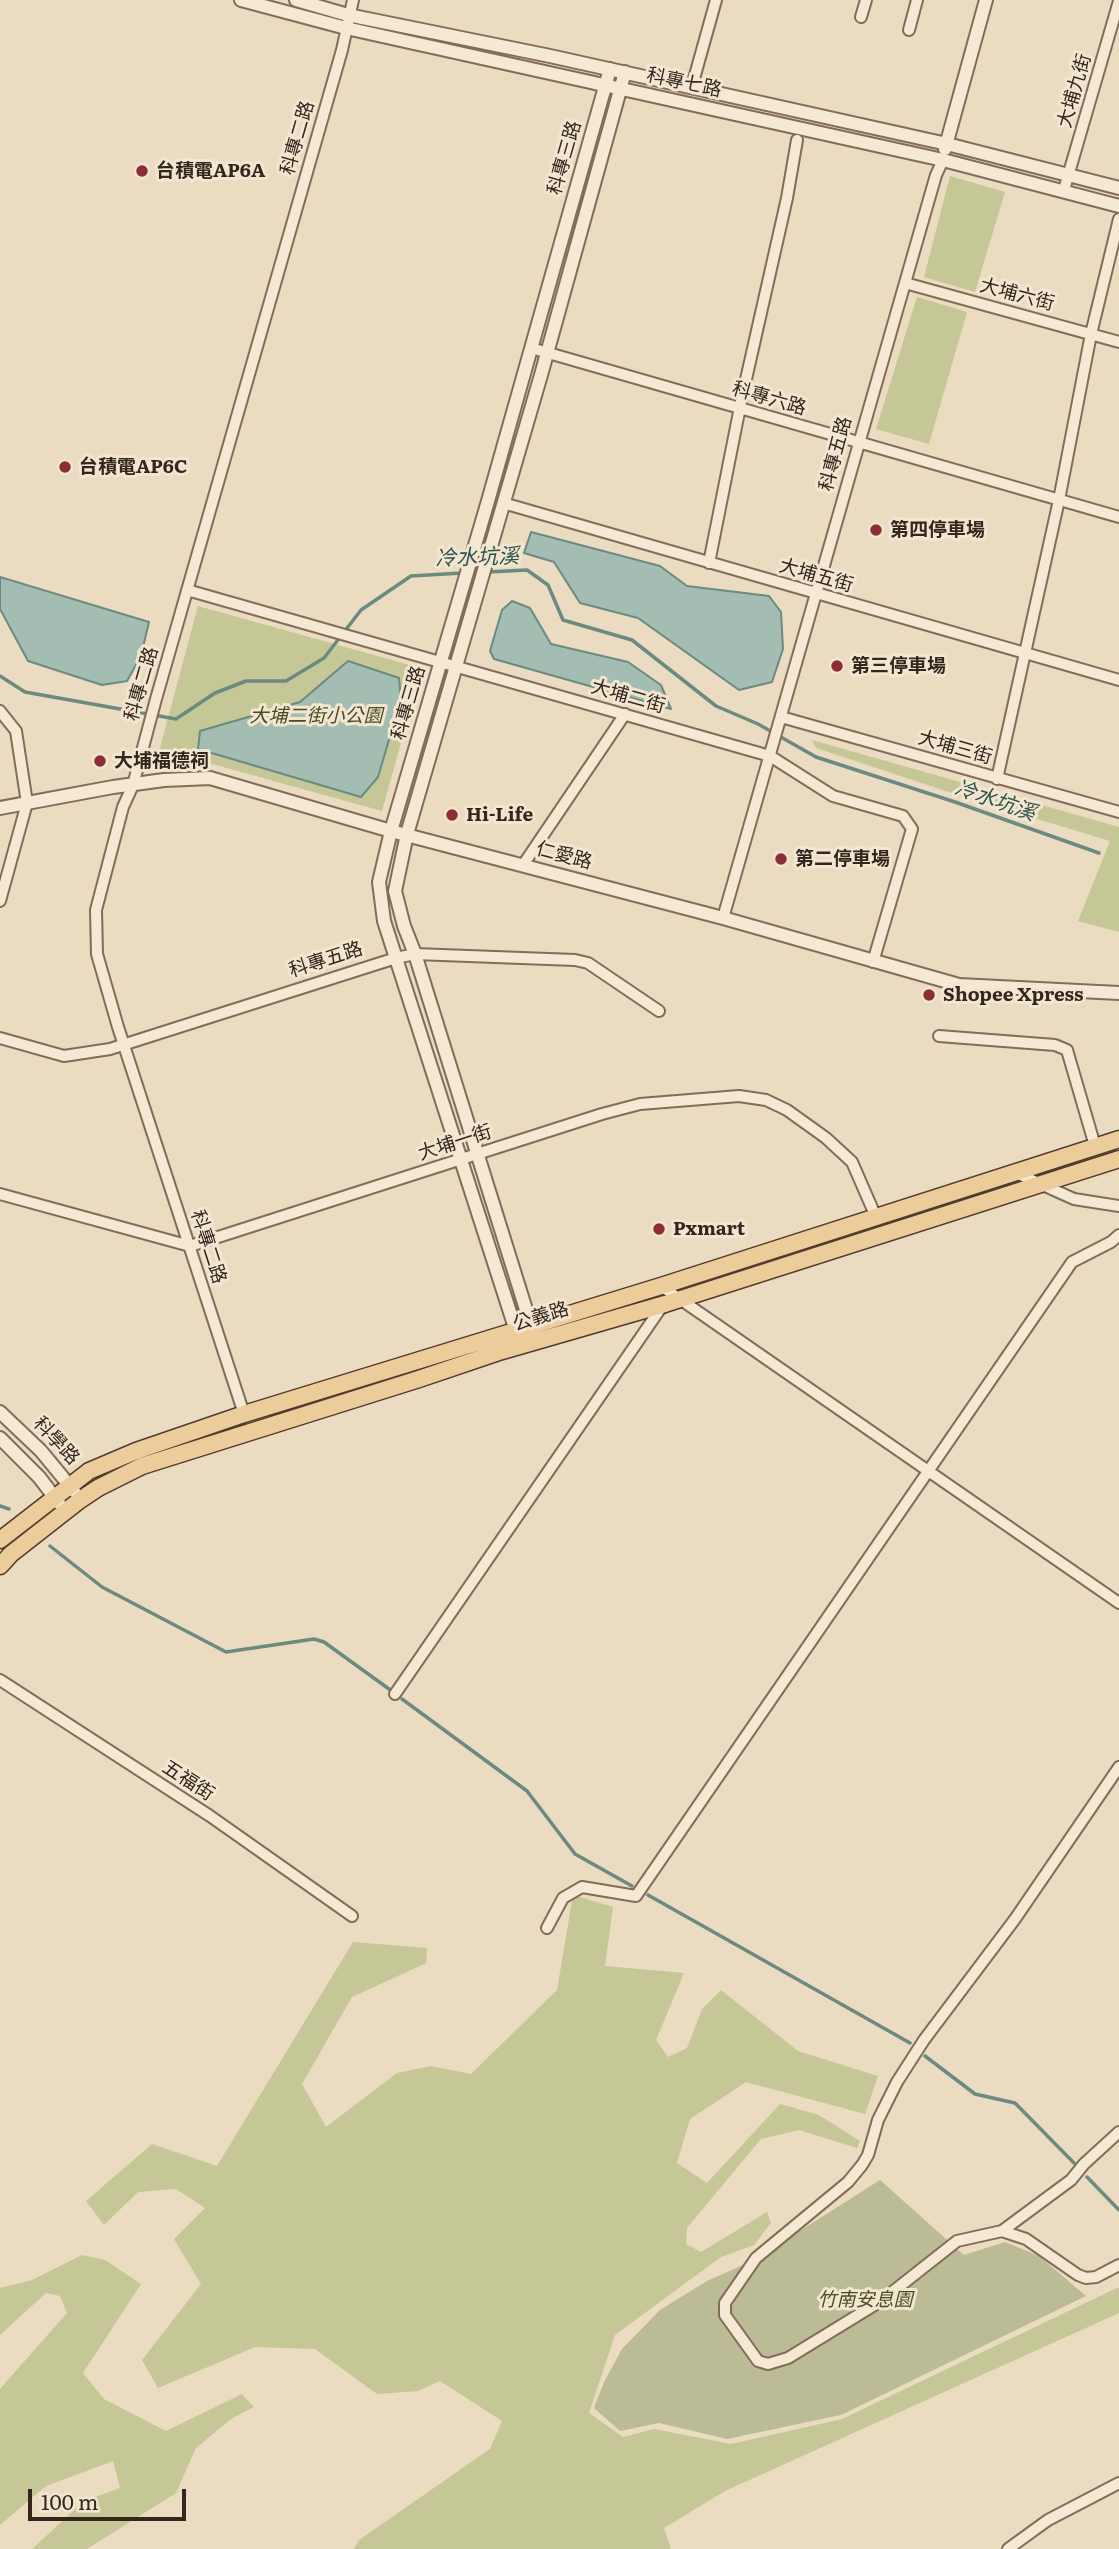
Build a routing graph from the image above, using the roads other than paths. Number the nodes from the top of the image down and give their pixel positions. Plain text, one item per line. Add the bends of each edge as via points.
1 (241, 0) edge
2 (296, 0) edge
3 (353, 0) edge
4 (716, 0) edge
5 (866, 0) edge
6 (917, 0) edge
7 (986, 0) edge
8 (1106, 0) edge
9 (1119, 3) edge
10 (861, 17) dead end
11 (347, 22) junction
12 (909, 30) dead end
13 (610, 69) junction
14 (625, 72) junction
15 (605, 86) junction
16 (692, 86) junction
17 (620, 89) junction
18 (797, 140) dead end
19 (947, 144) junction
20 (943, 160) junction
21 (1068, 174) junction
22 (1119, 188) edge
23 (1064, 190) junction
24 (1119, 205) edge
25 (1119, 219) edge
26 (905, 283) junction
27 (1091, 334) junction
28 (1119, 342) edge
29 (531, 348) junction
30 (547, 353) junction
31 (740, 409) junction
32 (859, 442) junction
33 (1059, 500) junction
34 (503, 503) junction
35 (1119, 517) edge
36 (709, 564) junction
37 (187, 590) junction
38 (816, 594) junction
39 (1026, 654) junction
40 (441, 663) junction
41 (457, 667) junction
42 (1119, 680) edge
43 (0, 711) edge
44 (625, 714) junction
45 (780, 721) junction
46 (771, 752) junction
47 (997, 779) junction
48 (133, 785) junction
49 (27, 803) junction
50 (0, 808) edge
51 (1119, 812) edge
52 (391, 831) junction
53 (407, 834) junction
54 (523, 865) junction
55 (0, 901) edge
56 (723, 918) junction
57 (415, 954) junction
58 (396, 958) junction
59 (873, 962) junction
60 (1119, 993) edge
61 (659, 1011) dead end
62 (939, 1036) dead end
63 (0, 1038) edge
64 (123, 1045) junction
65 (1119, 1139) edge
66 (1095, 1146) junction
67 (477, 1153) junction
68 (462, 1158) junction
69 (1119, 1159) edge
70 (1014, 1172) junction
71 (1040, 1183) junction
72 (0, 1194) edge
73 (1119, 1206) edge
74 (876, 1217) junction
75 (1119, 1235) edge
76 (190, 1246) junction
77 (661, 1286) junction
78 (673, 1302) junction
79 (526, 1335) junction
80 (436, 1353) junction
81 (419, 1379) junction
82 (0, 1412) edge
83 (244, 1414) junction
84 (0, 1438) edge
85 (929, 1472) junction
86 (76, 1493) junction
87 (54, 1498) junction
88 (66, 1512) junction
89 (0, 1540) edge
90 (0, 1566) edge
91 (1119, 1604) edge
92 (0, 1680) edge
93 (395, 1694) dead end
94 (1119, 1766) edge
95 (352, 1916) dead end
96 (547, 1928) dead end
97 (1119, 2132) edge
98 (1002, 2231) junction
99 (1119, 2265) edge
100 (1119, 2483) edge
101 (1008, 2549) edge

1 - 11 street, 科專七路
2 - 11 street, 科專七路
3 - 11 street, 科專二路
4 - 16 street
5 - 10 street
6 - 12 street
7 - 19 street, 科專五路
8 - 9 street
9 - 21 street, 大埔九街
11 - 13 street, 科專七路
11 - 15 street, 科專七路
11 - 37 street, 科專二路
13 - 14 street, 科專七路
13 - 15 street, 科專三路
14 - 16 street, 科專七路
14 - 17 street, 科專三路
15 - 17 street, 科專七路
15 - 29 street, 科專三路
16 - 19 street, 科專七路
17 - 20 street, 科專七路
17 - 30 street, 科專三路
18 - 31 street
19 - 20 street, 科專五路
19 - 21 street, 科專七路
20 - 23 street, 科專七路
20 - 26 street, 科專五路
21 - 22 street, 科專七路
21 - 23 street, 大埔九街
23 - 24 street, 科專七路
25 - 27 street
26 - 27 street, 大埔六街
26 - 32 street, 科專五路
27 - 28 street, 大埔六街
27 - 33 street
29 - 30 street, 科專六路
29 - 40 street, 科專三路
30 - 31 street, 科專六路
30 - 34 street, 科專三路
31 - 32 street, 科專六路
31 - 36 street
32 - 33 street, 科專六路
32 - 38 street, 科專五路
33 - 35 street, 科專六路
33 - 39 street
34 - 36 street, 大埔五街
34 - 41 street, 科專三路
36 - 38 street, 大埔五街
37 - 40 street, 大埔二街
37 - 48 street, 科專二路
38 - 39 street, 大埔五街
38 - 45 street, 科專五路
39 - 42 street, 大埔五街
39 - 47 street
40 - 41 street, 大埔二街
40 - 52 street, 科專三路
41 - 44 street, 大埔二街
41 - 53 street, 科專三路
43 - 49 street via 16,731
44 - 46 street, 大埔二街
44 - 54 street
45 - 46 street, 科專五路
45 - 47 street, 大埔三街
46 - 56 street, 科專五路
46 - 59 street, 大埔二街 via 833,796 902,816 912,829
47 - 51 street, 大埔三街
48 - 49 street, 仁愛路
48 - 52 street, 仁愛路 via 210,778
48 - 64 street, 科專二路 via 96,910 97,954
49 - 50 street, 仁愛路
49 - 55 street
52 - 53 street, 仁愛路
52 - 58 street, 科專三路 via 379,882 384,921
53 - 54 street, 仁愛路
53 - 57 street, 科專三路 via 396,891
54 - 56 street, 仁愛路
56 - 59 street, 仁愛路
57 - 58 street, 科專五路
57 - 61 street, 科專五路 via 588,963
57 - 67 street, 科專三路
58 - 64 street, 科專五路
58 - 68 street, 科專三路
59 - 60 street, 仁愛路 via 959,985
62 - 66 street via 1055,1045 1067,1050
63 - 64 street, 科專五路 via 64,1056
64 - 76 street, 科專二路
65 - 66 main road, 公義路
66 - 70 main road, 公義路
67 - 68 street, 大埔一街
67 - 74 street, 大埔一街 via 640,1104 739,1096 766,1100 826,1138 852,1162
67 - 79 street, 科專三路
68 - 76 street, 大埔一街
68 - 79 street, 科專三路
69 - 71 main road, 公義路
70 - 71 street
70 - 74 main road, 公義路
71 - 73 street via 1074,1199
71 - 78 main road, 公義路
72 - 76 street
74 - 77 main road, 公義路
75 - 85 street via 1072,1262
76 - 83 street, 科專二路
77 - 78 street
77 - 79 main road, 公義路
78 - 79 main road, 公義路
78 - 85 street
78 - 93 street
79 - 80 main road, 公義路
79 - 81 main road, 公義路
80 - 81 street
80 - 83 main road, 公義路
81 - 86 main road, 公義路 via 142,1466 98,1488
82 - 86 street, 科學路
83 - 86 main road, 公義路 via 89,1471
84 - 87 street, 科學路
85 - 91 street
85 - 96 street via 636,1896 582,1887 563,1898
86 - 87 main road, 公義路
86 - 88 main road, 公義路
87 - 88 street, 科學路
87 - 89 main road, 公義路
88 - 90 main road, 公義路
92 - 95 street, 五福街
94 - 98 street via 1015,1919 924,2040 878,2120 862,2165 848,2182 756,2258 725,2303 725,2315 758,2361 768,2364 788,2358 881,2301 957,2241
97 - 98 street via 1071,2180
98 - 99 street via 1026,2239 1086,2278
100 - 101 street via 1048,2520

